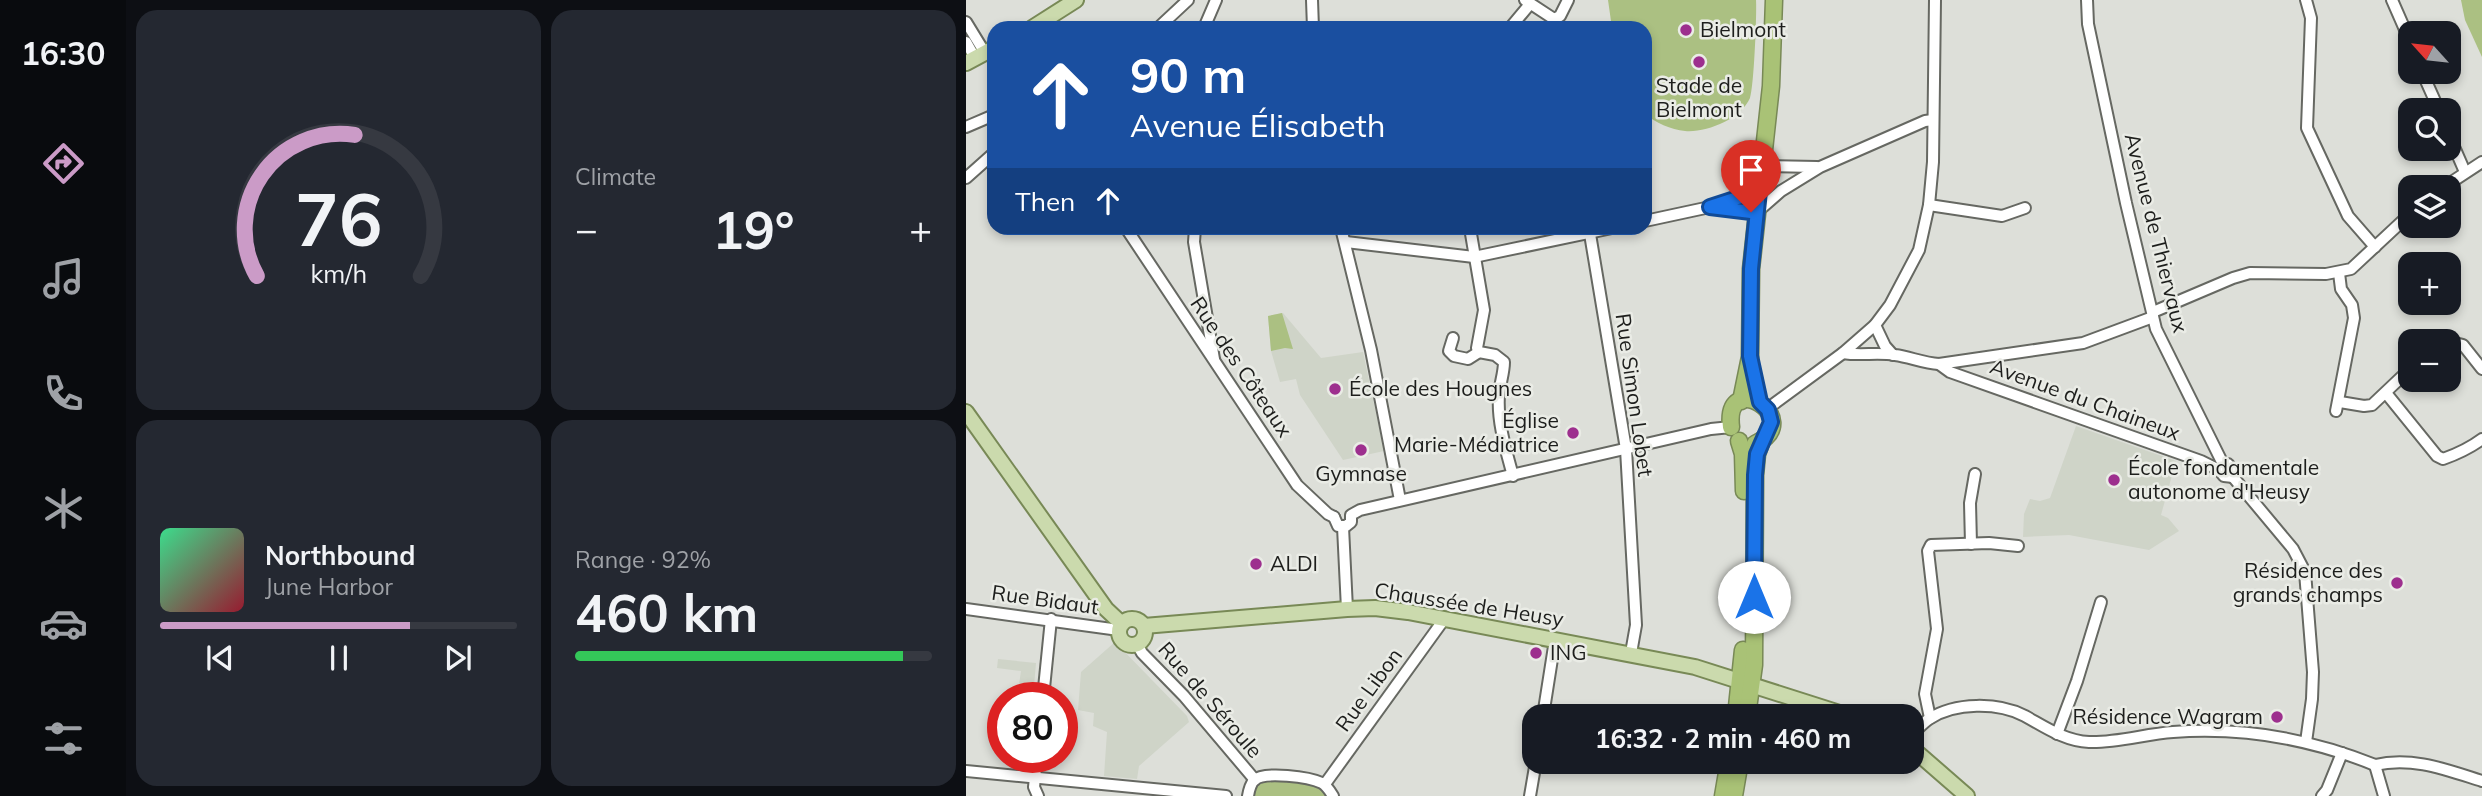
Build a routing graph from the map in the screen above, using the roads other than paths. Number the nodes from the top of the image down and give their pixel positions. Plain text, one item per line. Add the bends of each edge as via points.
1 (1076, 0) edge
2 (1188, 0) edge
3 (1216, 0) edge
4 (1312, 0) edge
5 (1568, 0) edge
6 (1774, 0) edge
7 (1935, 0) edge
8 (2087, 0) edge
9 (2306, 0) edge
10 (2392, 0) edge
11 (1527, 2) edge
12 (1043, 21) edge
13 (1166, 21) edge
14 (1206, 21) edge
15 (1312, 21) edge
16 (1515, 21) edge
17 (1551, 21) edge
18 (1557, 21) edge
19 (2401, 21) edge
20 (966, 22) edge
21 (966, 42) edge
22 (980, 55) edge
23 (987, 119) edge
24 (1933, 120) junction
25 (966, 127) edge
26 (987, 159) edge
27 (2460, 161) edge
28 (2482, 162) edge
29 (1762, 166) junction
30 (1820, 167) junction
31 (2465, 172) junction
32 (2461, 175) edge
33 (966, 178) edge
34 (1759, 191) junction
35 (1929, 205) junction
36 (1710, 207) junction
37 (2025, 208) dead end
38 (1757, 212) junction
39 (1652, 219) edge
40 (2398, 225) edge
41 (1131, 235) edge
42 (1194, 235) edge
43 (1344, 235) edge
44 (1471, 235) edge
45 (1568, 235) edge
46 (1590, 235) edge
47 (1346, 242) junction
48 (2375, 247) junction
49 (1474, 257) junction
50 (2339, 272) junction
51 (2153, 314) junction
52 (1875, 325) junction
53 (1453, 338) dead end
54 (2461, 344) edge
55 (1479, 352) junction
56 (1843, 353) junction
57 (1893, 355) junction
58 (1750, 356) junction
59 (1215, 363) junction
60 (1939, 364) junction
61 (2482, 369) edge
62 (2398, 381) edge
63 (2386, 393) junction
64 (1741, 401) junction
65 (1764, 406) junction
66 (966, 412) edge
67 (1731, 427) junction
68 (2482, 439) edge
69 (1762, 440) junction
70 (1740, 442) junction
71 (1626, 449) junction
72 (2221, 467) junction
73 (1975, 474) dead end
74 (1513, 476) junction
75 (1400, 500) junction
76 (1351, 515) junction
77 (1331, 516) junction
78 (1343, 527) junction
79 (1972, 544) junction
80 (2018, 546) dead end
81 (2101, 602) dead end
82 (966, 609) edge
83 (1106, 609) junction
84 (1347, 609) junction
85 (1445, 618) junction
86 (1051, 619) junction
87 (1096, 626) junction
88 (1144, 626) junction
89 (1120, 627) junction
90 (1555, 640) junction
91 (1138, 644) junction
92 (1631, 653) junction
93 (1045, 682) edge
94 (1747, 683) junction
95 (1545, 704) edge
96 (1740, 704) edge
97 (1747, 704) edge
98 (1812, 704) edge
99 (1930, 718) junction
100 (1924, 723) edge
101 (2057, 734) junction
102 (2306, 742) junction
103 (2342, 753) junction
104 (1924, 759) edge
105 (2375, 765) junction
106 (966, 771) edge
107 (1036, 773) edge
108 (1534, 774) edge
109 (1726, 774) edge
110 (1738, 774) edge
111 (1035, 778) junction
112 (1255, 780) junction
113 (2482, 781) edge
114 (1325, 784) junction
115 (1038, 796) edge
116 (1226, 796) edge
117 (1248, 796) edge
118 (1333, 796) edge
119 (1530, 796) edge
120 (1723, 796) edge
121 (1734, 796) edge
122 (1967, 796) edge
123 (2322, 796) edge
124 (2384, 796) edge

1 - 12 main road
2 - 13 street
3 - 14 street
4 - 15 street
5 - 18 street
6 - 29 highway
7 - 24 street
8 - 51 street, Avenue de Thiervaux via 2088,24
9 - 48 street via 2311,18 2307,128 2348,216
10 - 19 street
11 - 16 street
11 - 17 street
20 - 22 street
21 - 22 street
23 - 25 street
24 - 30 street
24 - 35 street
26 - 33 street
27 - 31 street
28 - 31 street
29 - 30 street
29 - 34 highway
30 - 38 street
31 - 32 street
34 - 36 street
34 - 38 highway
35 - 37 street via 2002,216
35 - 52 street via 1919,250
36 - 38 street
36 - 39 street
38 - 58 highway
40 - 48 street
41 - 59 street, Rue des Côteaux
42 - 59 street
43 - 47 street
44 - 49 street
45 - 49 street
46 - 71 street, Rue Simon Lobet
47 - 49 street
47 - 75 street
48 - 50 street via 2358,264
49 - 55 street via 1484,310 1476,344
50 - 51 street via 2250,273
50 - 63 street via 2354,318 2338,407 2372,405
51 - 60 street via 2083,343
51 - 72 street, Avenue de Thiervaux
52 - 56 street
52 - 57 street
53 - 55 street via 1450,351 1454,356 1468,359
54 - 61 street
55 - 74 street via 1504,362 1499,412
56 - 57 street
56 - 65 street
57 - 60 street
58 - 64 highway
58 - 65 highway
59 - 77 street, Rue des Côteaux via 1297,485
60 - 72 street, Avenue du Chaineux via 1950,372
62 - 63 street
63 - 68 street via 2437,456 2454,455
64 - 65 highway via 1749,398
64 - 67 highway via 1731,413
65 - 69 highway via 1771,422
66 - 83 main road
67 - 70 main road
67 - 71 street
69 - 70 highway
69 - 94 highway via 1754,498
70 - 94 highway
71 - 74 street
71 - 92 street, Rue Simon Lobet via 1636,625
72 - 102 street, Avenue de Thiervaux via 2232,467 2233,477 2293,549 2305,572 2313,672
73 - 79 street via 1970,503
74 - 75 street
75 - 76 street
76 - 77 street via 1341,510
76 - 78 street via 1351,522
77 - 78 street
78 - 84 street
79 - 80 street
79 - 99 street via 1931,545 1928,551 1937,629 1925,694
81 - 101 street
82 - 86 street, Rue Bidaut
83 - 87 street
83 - 89 main road
84 - 85 main road, Chaussée de Heusy via 1376,608
84 - 88 main road, Chaussée de Heusy
85 - 90 main road, Chaussée de Heusy
85 - 114 street, Rue Libon
86 - 87 street, Rue Bidaut
86 - 93 street
87 - 89 street, Rue Bidaut
88 - 89 main road via 1133,619
88 - 91 main road
89 - 91 main road via 1125,643
90 - 92 main road, Chaussée de Heusy
90 - 95 street
91 - 112 street, Rue de Séroule
92 - 94 main road, Chaussée de Heusy
94 - 96 highway
94 - 97 highway
94 - 98 main road, Chaussée de Heusy
99 - 100 street
99 - 101 street via 1980,705 2002,707
101 - 102 street via 2086,742 2212,730
102 - 103 street
103 - 105 street
103 - 123 street
104 - 122 main road
105 - 113 street via 2416,763
105 - 124 street
106 - 111 street
107 - 111 street
108 - 119 street
109 - 120 highway
110 - 121 highway
111 - 115 street
111 - 116 street
112 - 114 street via 1270,774
112 - 117 street
114 - 118 street

